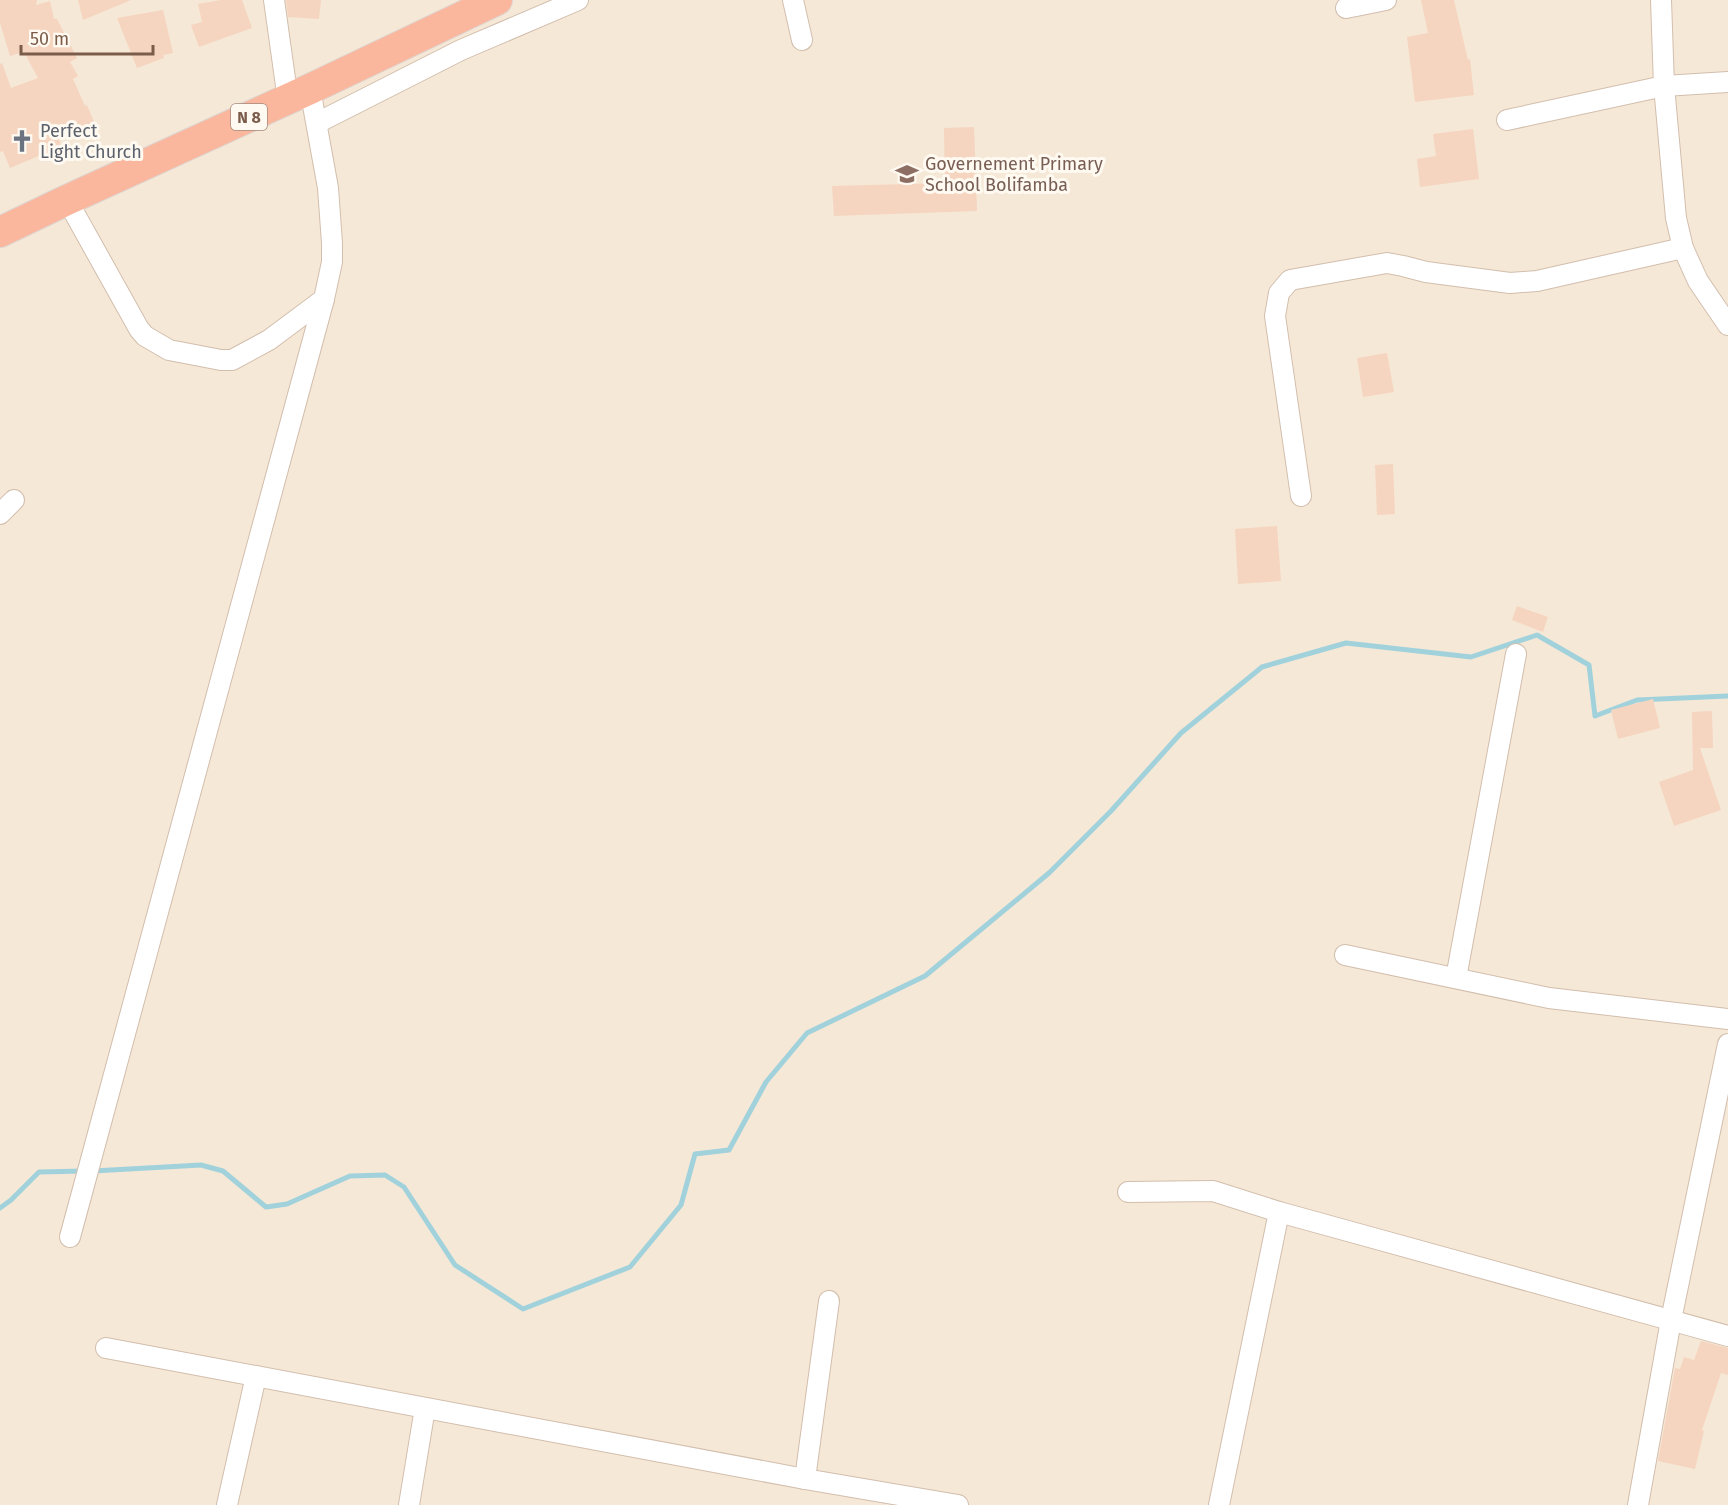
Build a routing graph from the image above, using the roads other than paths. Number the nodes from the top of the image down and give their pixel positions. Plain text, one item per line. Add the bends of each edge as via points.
1 (274, 0) edge
2 (497, 0) edge
3 (578, 0) edge
4 (793, 0) edge
5 (1386, 0) edge
6 (1661, 0) edge
7 (1346, 8) dead end
8 (802, 40) dead end
9 (1728, 82) edge
10 (1664, 86) junction
11 (299, 94) junction
12 (1507, 120) dead end
13 (317, 123) junction
14 (67, 200) junction
15 (0, 232) edge
16 (1683, 248) junction
17 (324, 298) junction
18 (1728, 325) edge
19 (1301, 496) dead end
20 (1516, 654) dead end
21 (1345, 955) dead end
22 (1456, 978) junction
23 (1728, 1019) edge
24 (1728, 1044) edge
25 (1128, 1191) dead end
26 (1279, 1212) junction
27 (70, 1237) dead end
28 (829, 1301) dead end
29 (1671, 1320) junction
30 (1728, 1336) edge
31 (106, 1348) dead end
32 (256, 1376) junction
33 (425, 1408) junction
34 (805, 1479) junction
35 (227, 1505) edge
36 (409, 1505) edge
37 (958, 1505) edge
38 (1219, 1505) edge
39 (1638, 1505) edge

1 - 11 street
2 - 11 highway, N 8
3 - 13 street via 461,50
4 - 8 street
5 - 7 street
6 - 10 street
9 - 10 street
10 - 12 street
10 - 16 street via 1676,218
11 - 13 street
11 - 14 highway, N 8
13 - 17 street via 332,243
14 - 15 highway, N 8
14 - 17 street via 139,329 169,350 232,360 270,340
16 - 18 street via 1698,280
16 - 19 street via 1519,283 1426,273 1387,263 1290,280 1279,293 1275,316
17 - 27 street
20 - 22 street
21 - 22 street
22 - 23 street via 1571,1001
24 - 29 street
25 - 26 street via 1213,1191
26 - 29 street
26 - 38 street
28 - 34 street
29 - 30 street
29 - 39 street
31 - 32 street
32 - 33 street
32 - 35 street
33 - 34 street
33 - 36 street
34 - 37 street

